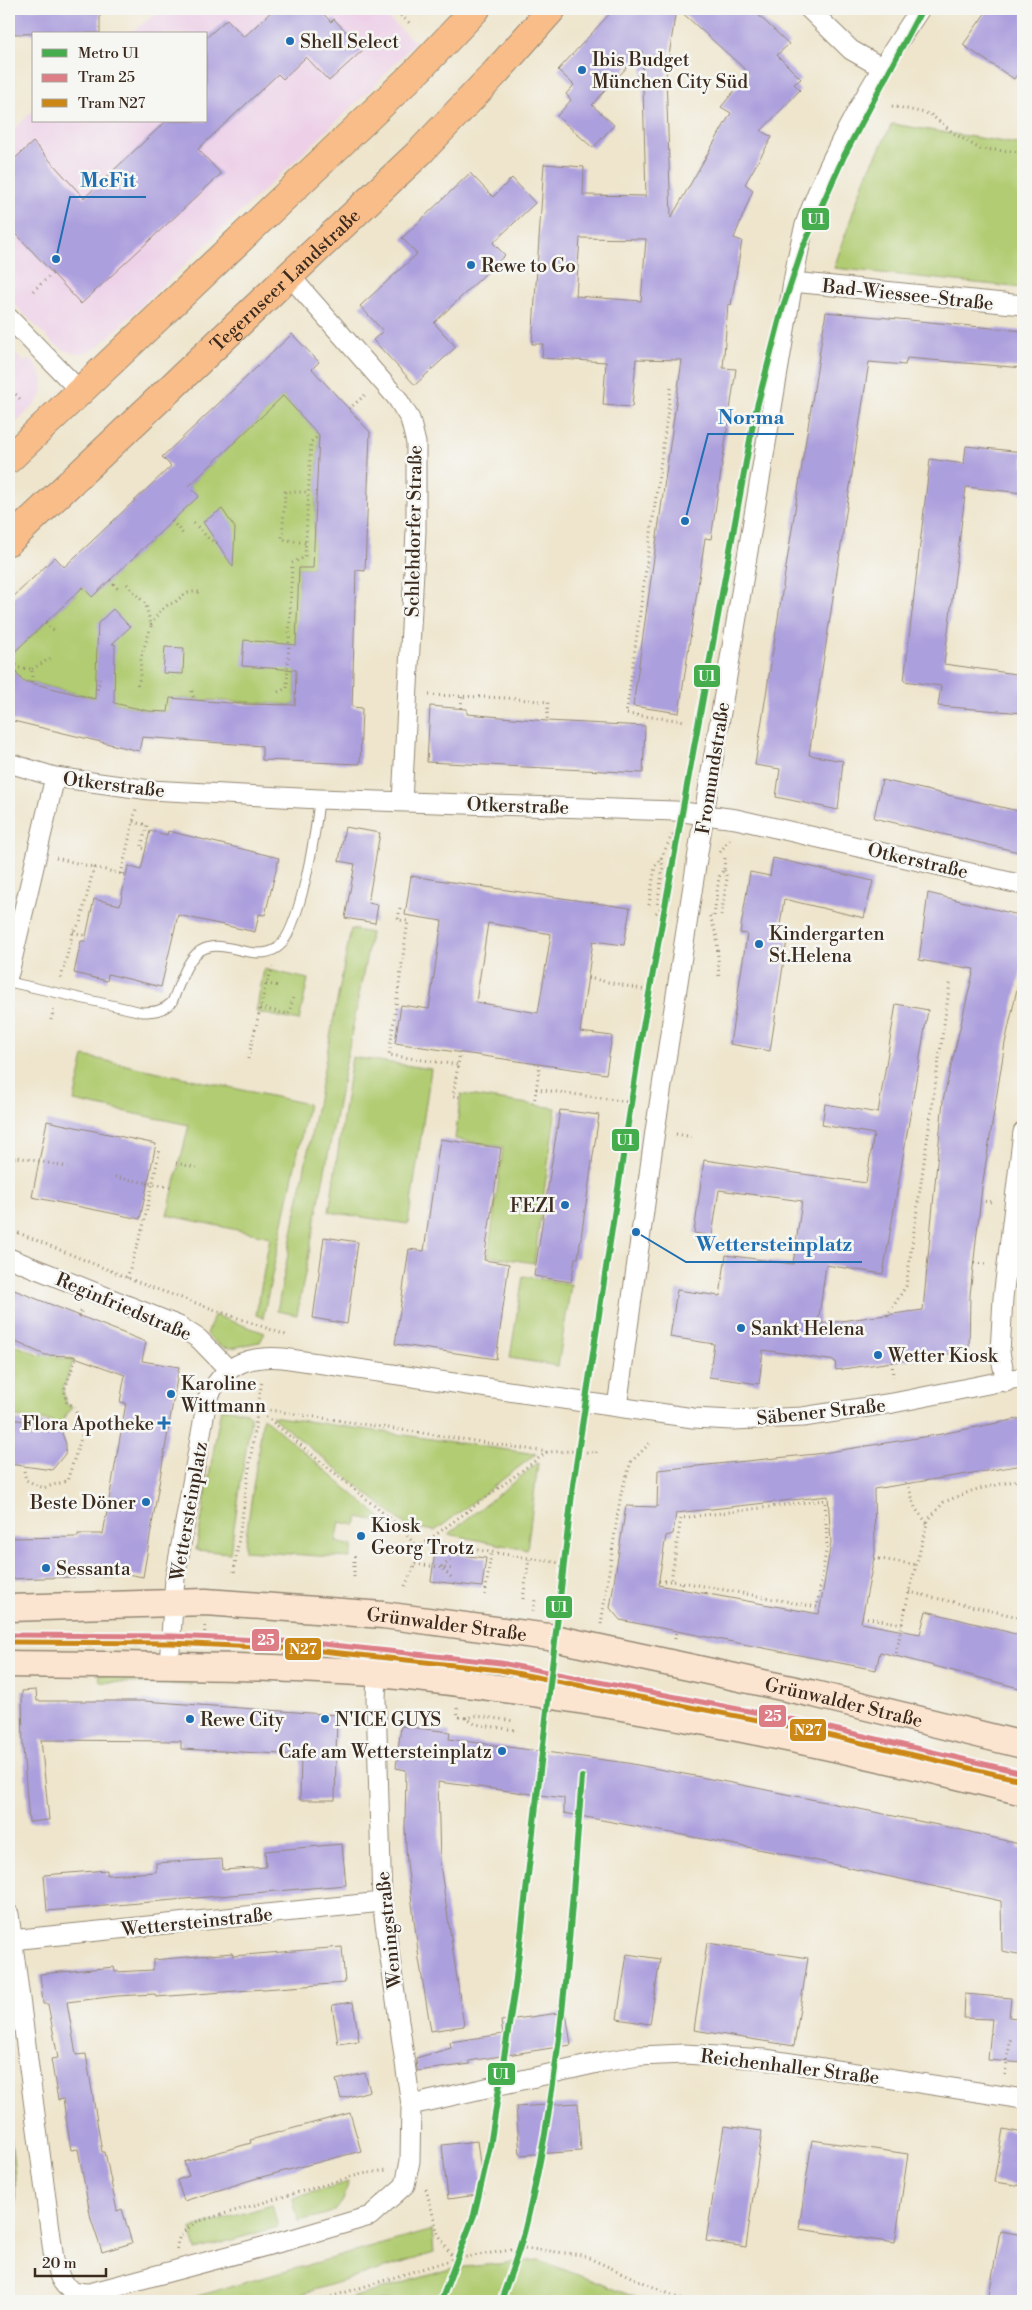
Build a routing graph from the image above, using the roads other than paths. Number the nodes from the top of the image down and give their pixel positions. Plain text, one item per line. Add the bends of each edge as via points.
1 (476, 9) edge
2 (552, 9) edge
3 (809, 9) edge
4 (920, 9) edge
5 (881, 67) junction
6 (289, 275) junction
7 (793, 282) junction
8 (1023, 305) edge
9 (9, 318) edge
10 (80, 391) junction
11 (9, 459) edge
12 (9, 541) edge
13 (9, 763) edge
14 (56, 777) junction
15 (319, 799) junction
16 (402, 802) junction
17 (704, 814) junction
18 (1023, 884) edge
19 (9, 973) edge
20 (9, 982) edge
21 (1023, 1132) edge
22 (9, 1258) edge
23 (229, 1370) junction
24 (1015, 1380) edge
25 (617, 1407) junction
26 (173, 1604) junction
27 (9, 1608) edge
28 (9, 1664) edge
29 (169, 1665) junction
30 (377, 1673) junction
31 (1023, 1745) edge
32 (1023, 1792) edge
33 (382, 1902) junction
34 (9, 1914) edge
35 (11, 1940) junction
36 (1023, 2098) edge
37 (411, 2105) junction

1 - 10 highway via 419,70
2 - 6 highway, Tegernseer Landstraße via 421,151
3 - 5 street via 851,50
4 - 5 street, Fromundstraße
5 - 7 street, Fromundstraße via 834,154 806,221
6 - 12 highway, Tegernseer Landstraße
6 - 16 street, Schlehdorfer Straße via 396,398 410,419 416,443 416,522
7 - 8 street, Bad-Wiessee-Straße
7 - 17 street, Fromundstraße
9 - 10 street
10 - 11 highway
13 - 14 street, Otkerstraße
14 - 15 street, Otkerstraße via 141,789
14 - 19 street
15 - 16 street, Otkerstraße
15 - 20 lane via 317,825 296,912 284,941 276,949 254,952 210,946 196,954 172,1002 153,1012
16 - 17 street, Otkerstraße
17 - 18 street, Otkerstraße
17 - 25 street, Fromundstraße
21 - 24 street via 1003,1298 1000,1353
22 - 23 street, Reginfriedstraße via 179,1326 199,1339
23 - 25 street, Wettersteinplatz via 249,1360 283,1358
23 - 26 street, Wettersteinplatz via 216,1382 207,1400
24 - 25 street, Säbener Straße via 802,1417 693,1418
26 - 27 main road, Grünwalder Straße
26 - 29 street, Wettersteinplatz
26 - 31 main road, Grünwalder Straße via 206,1602 383,1615 549,1637 814,1694
28 - 29 main road
29 - 30 main road
30 - 32 main road via 566,1697 809,1742
30 - 33 street, Weningstraße
33 - 35 street, Wettersteinstraße
33 - 37 street, Weningstraße
34 - 35 street
35 - 37 street, Weningstraße via 54,2260 65,2287 74,2293 90,2293 183,2269 370,2216 405,2185 409,2166
36 - 37 street, Reichenhaller Straße via 765,2059 684,2054 602,2062

